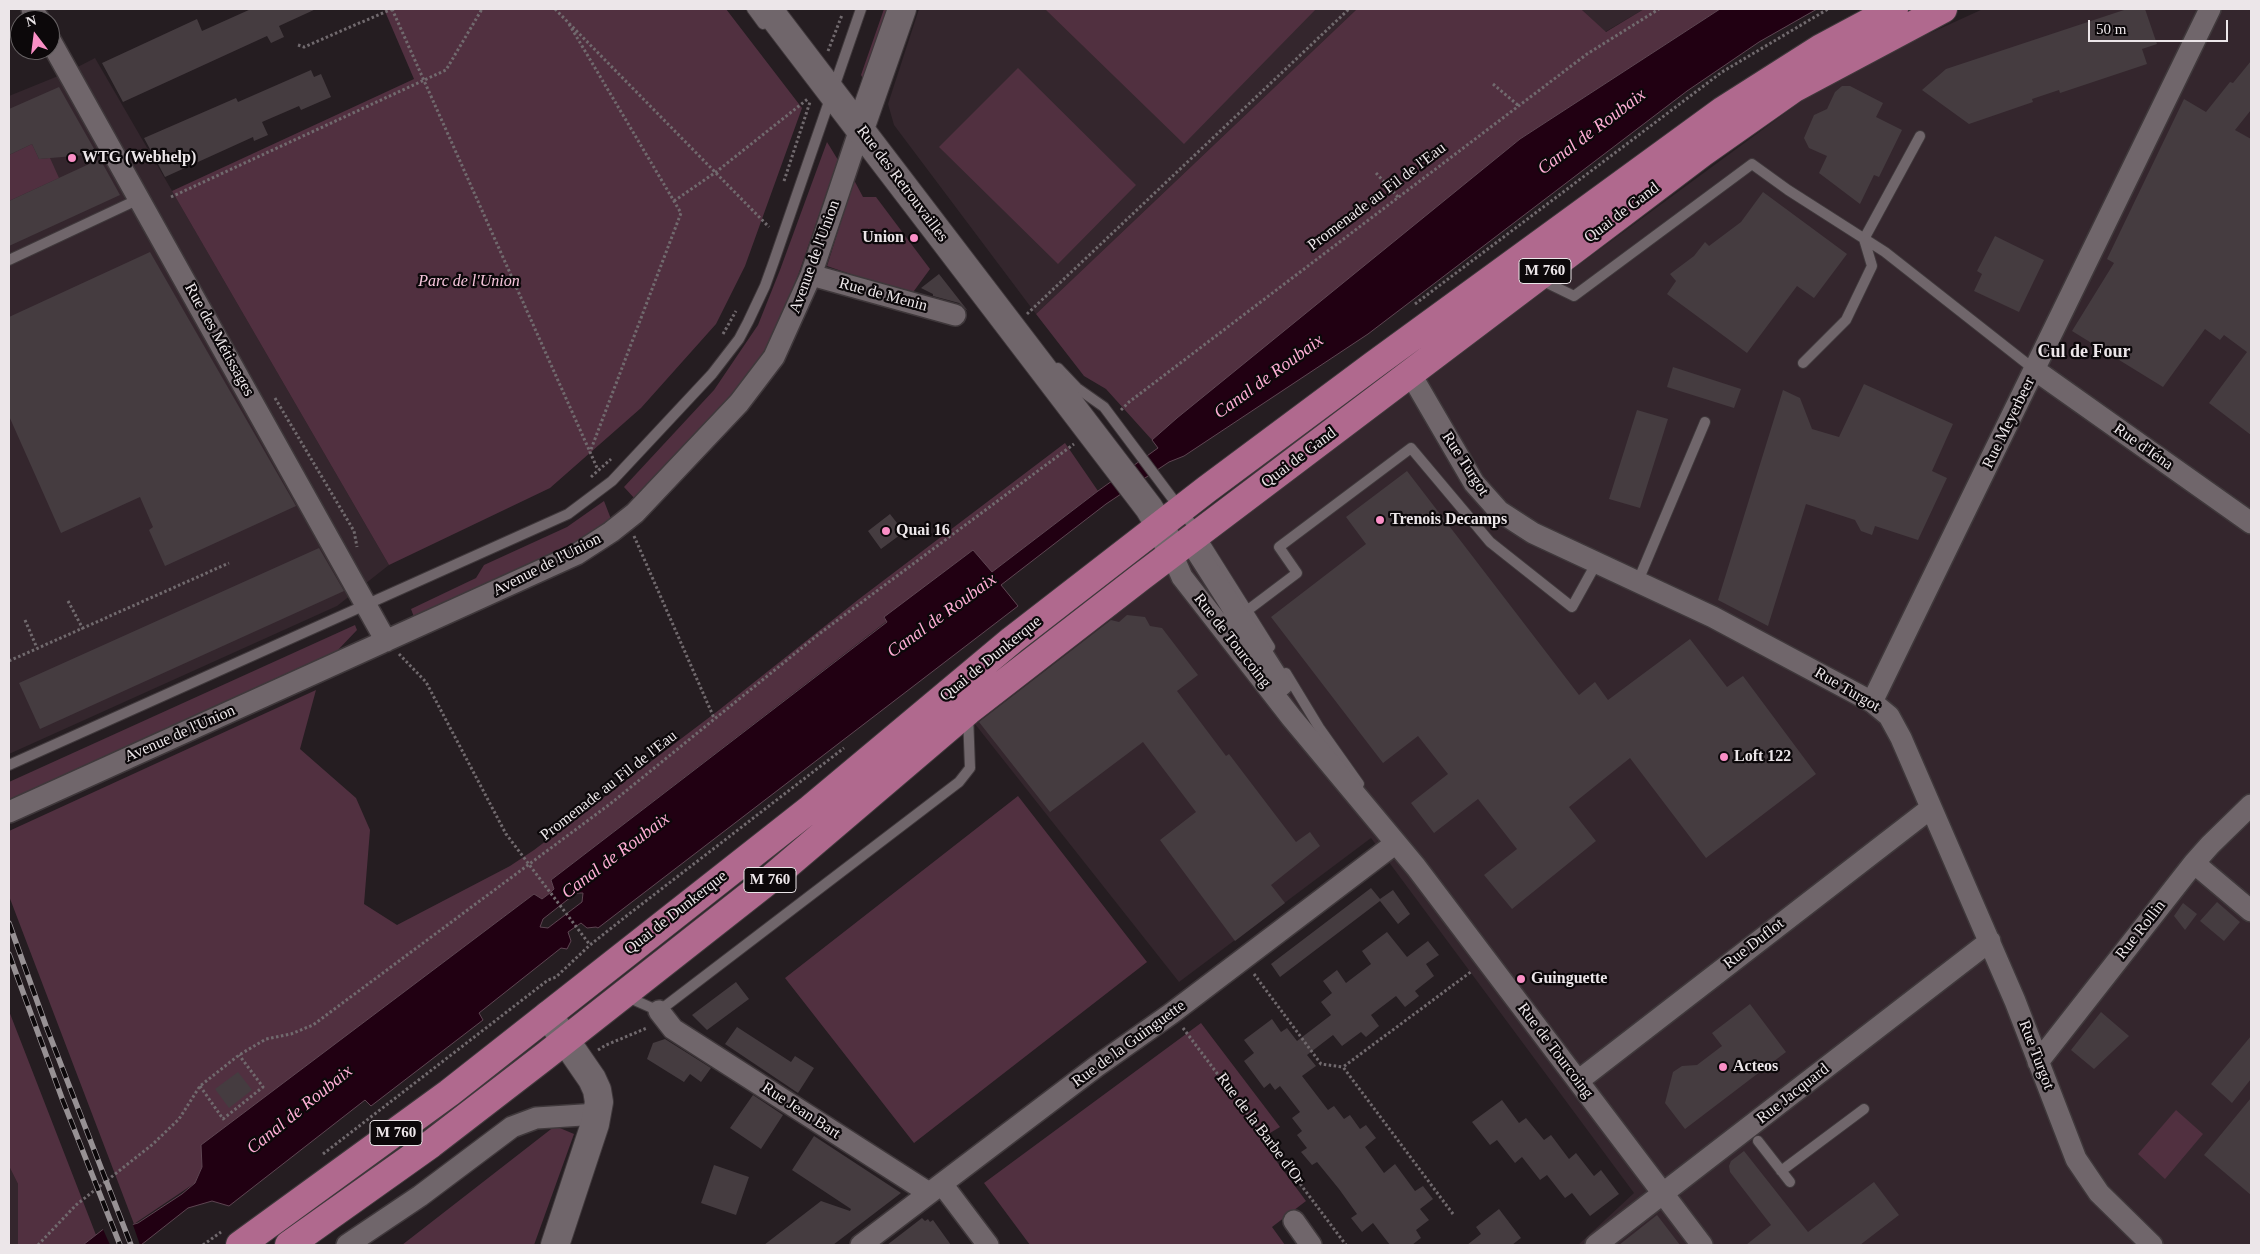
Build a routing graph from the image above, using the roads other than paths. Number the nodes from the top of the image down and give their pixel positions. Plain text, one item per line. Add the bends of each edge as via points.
1 (752, 9) edge
2 (861, 9) edge
3 (902, 9) edge
4 (1943, 9) edge
5 (1954, 9) edge
6 (2210, 9) edge
7 (1905, 16) edge
8 (769, 21) edge
9 (60, 58) edge
10 (827, 102) junction
11 (860, 132) junction
12 (1920, 136) dead end
13 (140, 199) junction
14 (1864, 239) junction
15 (9, 260) edge
16 (811, 275) junction
17 (1536, 277) junction
18 (955, 315) dead end
19 (1803, 363) dead end
20 (2035, 370) junction
21 (1410, 373) junction
22 (1704, 422) dead end
23 (1161, 513) junction
24 (2251, 523) edge
25 (1182, 552) junction
26 (1598, 562) junction
27 (1638, 581) junction
28 (366, 604) junction
29 (1237, 619) junction
30 (386, 641) junction
31 (1872, 702) junction
32 (968, 712) junction
33 (9, 766) edge
34 (2251, 805) edge
35 (1931, 808) junction
36 (9, 812) edge
37 (1396, 843) junction
38 (2194, 863) junction
39 (1416, 867) junction
40 (2251, 911) edge
41 (1990, 941) junction
42 (622, 995) junction
43 (658, 1012) junction
44 (548, 1015) junction
45 (565, 1040) junction
46 (2038, 1062) junction
47 (1578, 1081) junction
48 (1864, 1109) dead end
49 (598, 1114) junction
50 (1754, 1134) junction
51 (1781, 1171) junction
52 (1790, 1182) dead end
53 (936, 1189) junction
54 (1663, 1194) junction
55 (1294, 1221) dead end
56 (233, 1236) edge
57 (289, 1245) edge
58 (347, 1245) edge
59 (555, 1245) edge
60 (861, 1245) edge
61 (988, 1245) edge
62 (1311, 1245) edge
63 (1596, 1245) edge
64 (1702, 1245) edge
65 (2152, 1245) edge

1 - 8 lane
2 - 10 lane
3 - 11 street, Avenue de l'Union
4 - 7 main road
5 - 7 street, Quai de Gand / M 760
6 - 20 street, Rue Meyerbeer
7 - 17 main road, Quai de Gand / M 760 via 1774,101
7 - 23 main road, Quai de Gand / M 760 via 1821,48 1722,111 1375,364
8 - 10 street, Rue des Retrouvailles
9 - 13 street, Rue des Métissages
10 - 11 street, Rue des Retrouvailles
10 - 28 lane via 766,286 739,338 712,374 633,460 596,494 568,514
11 - 16 street, Avenue de l'Union
11 - 23 street, Rue des Retrouvailles via 1073,394 1096,412 1105,431
12 - 14 lane
13 - 15 lane
13 - 28 street, Rue des Métissages
14 - 17 lane via 1752,164 1574,296
14 - 19 lane via 1872,266 1846,320
14 - 20 lane
16 - 18 street, Rue de Menin
16 - 30 street, Avenue de l'Union via 784,337 757,380 700,446 626,520 577,554
17 - 21 main road, Quai de Gand / M 760
20 - 24 street, Rue d'Iéna
20 - 31 street, Rue Meyerbeer
21 - 25 main road, Quai de Gand / M 760
21 - 26 street, Rue Turgot via 1474,483 1499,511 1533,533
22 - 27 lane
23 - 25 street, Rue de Tourcoing
23 - 44 main road, Quai de Dunkerque / M 760 via 886,747
25 - 29 street, Rue de Tourcoing
25 - 29 street, Rue de Tourcoing
25 - 32 main road, Quai de Dunkerque / M 760
26 - 27 street, Rue Turgot
26 - 29 lane via 1572,607 1490,542 1411,448 1280,547 1297,573
27 - 31 street, Rue Turgot via 1714,617
28 - 30 street, Rue des Métissages
28 - 33 lane
29 - 37 street, Rue de Tourcoing via 1331,764
29 - 39 lane via 1320,729
30 - 36 street, Avenue de l'Union
31 - 35 street, Rue Turgot via 1889,716 1896,727
32 - 42 main road, Quai de Dunkerque / M 760 via 773,878
32 - 43 lane via 970,768 958,782
34 - 38 street, Rue Rollin
35 - 41 street, Rue Turgot
35 - 47 street, Rue Duflot
37 - 39 street, Rue de Tourcoing
37 - 53 street, Rue de la Guinguette
38 - 40 street
38 - 46 street, Rue Rollin
39 - 47 street, Rue de Tourcoing
41 - 46 street, Rue Turgot
41 - 50 street, Rue Jacquard
42 - 43 lane
42 - 45 main road, Quai de Dunkerque / M 760
43 - 53 street, Rue Jean Bart via 673,1029 740,1072
44 - 45 street
44 - 56 main road, Quai de Dunkerque / M 760 via 417,1118
45 - 49 street via 597,1090
45 - 57 main road, Quai de Dunkerque / M 760 via 431,1144
46 - 65 street, Rue Turgot via 2080,1167 2099,1193
47 - 54 street, Rue de Tourcoing
48 - 51 lane
49 - 58 street via 536,1118 512,1127 420,1196
49 - 59 street
50 - 51 lane
50 - 54 street, Rue Jacquard
51 - 52 lane
53 - 60 street, Rue de la Guinguette
53 - 61 street
54 - 63 street, Rue Jacquard
54 - 64 street, Rue de Tourcoing
55 - 62 street

